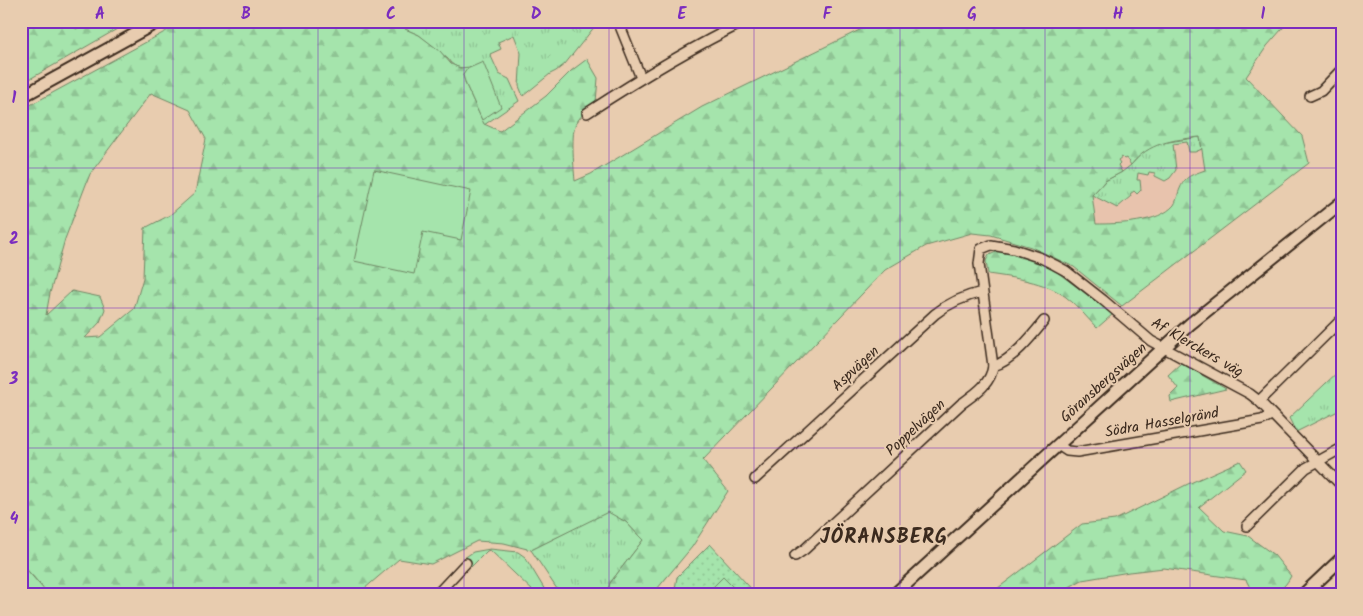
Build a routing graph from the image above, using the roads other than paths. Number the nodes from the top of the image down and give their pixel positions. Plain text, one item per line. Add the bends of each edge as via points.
1 (159, 21) edge
2 (618, 21) edge
3 (746, 21) edge
4 (1342, 69) edge
5 (641, 78) junction
6 (1310, 96) dead end
7 (21, 97) edge
8 (587, 113) dead end
9 (1342, 202) edge
10 (982, 292) junction
11 (1342, 318) edge
12 (1044, 321) dead end
13 (1165, 348) junction
14 (993, 366) junction
15 (1259, 401) junction
16 (1271, 415) junction
17 (1058, 445) junction
18 (1342, 448) edge
19 (1318, 461) junction
20 (755, 479) dead end
21 (1342, 486) edge
22 (1247, 526) dead end
23 (795, 556) dead end
24 (1342, 558) edge
25 (466, 563) dead end
26 (436, 595) edge
27 (894, 595) edge
28 (1303, 595) edge

1 - 7 street
2 - 5 street
3 - 5 street
4 - 6 street via 1321,91
5 - 8 street
9 - 13 street, Göransbergsvägen via 1190,324
10 - 13 street, Af Klerckers väg via 981,249 991,245 1024,252 1066,271 1151,341
10 - 14 street
10 - 20 street, Aspvägen via 946,305
11 - 15 street
12 - 14 street via 1013,354
13 - 15 street, Af Klerckers väg
13 - 17 street, Göransbergsvägen
14 - 23 street, Poppelvägen via 992,375 979,391
15 - 16 street, Af Klerckers väg
16 - 17 street, Södra Hasselgränd via 1262,420 1077,452 1067,451
16 - 19 street, Af Klerckers väg
17 - 27 street, Göransbergsvägen
18 - 19 street
19 - 21 street, Af Klerckers väg
19 - 22 street via 1306,468
24 - 28 street
25 - 26 street

